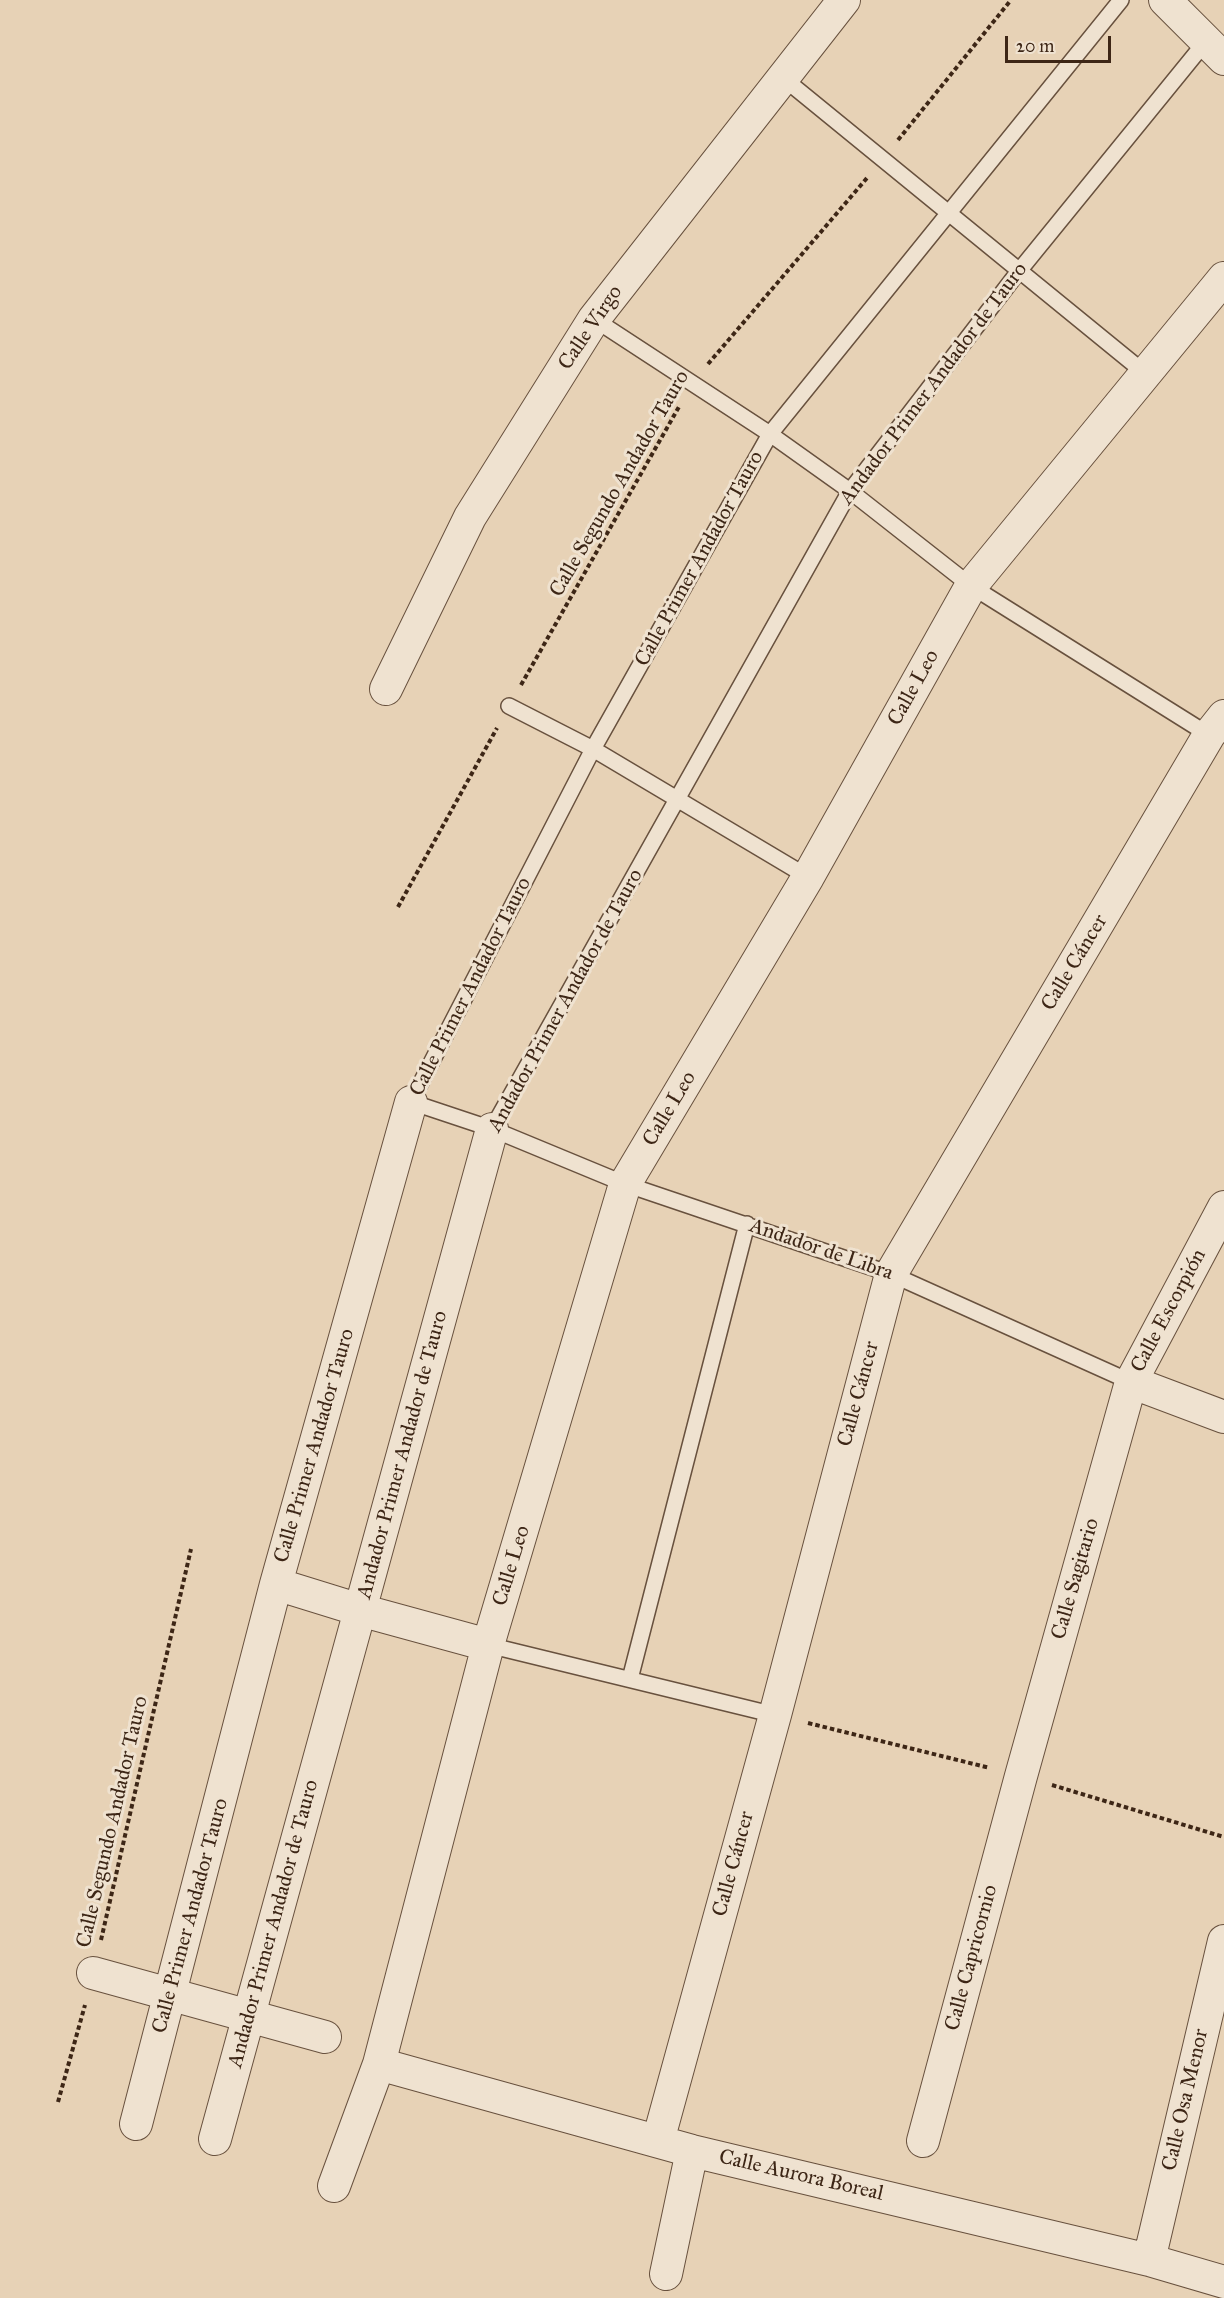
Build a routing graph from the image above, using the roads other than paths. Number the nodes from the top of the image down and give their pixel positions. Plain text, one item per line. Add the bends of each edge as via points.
1 (844, 0) edge
2 (1121, 0) edge
3 (1165, 0) edge
4 (1215, 49) edge
5 (782, 77) junction
6 (949, 212) junction
7 (1019, 271) junction
8 (1224, 278) edge
9 (594, 318) junction
10 (1146, 374) junction
11 (770, 434) junction
12 (850, 490) junction
13 (971, 586) junction
14 (386, 689) dead end
15 (509, 706) road end
16 (1217, 726) edge
17 (593, 749) junction
18 (678, 800) junction
19 (808, 878) junction
20 (411, 1102) junction
21 (492, 1129) junction
22 (625, 1184) junction
23 (1224, 1207) edge
24 (747, 1224) junction
25 (891, 1274) junction
26 (1131, 1382) junction
27 (1224, 1417) edge
28 (276, 1584) junction
29 (360, 1610) junction
30 (488, 1645) junction
31 (630, 1679) junction
32 (775, 1714) junction
33 (1021, 1776) joint
34 (1224, 1941) edge
35 (93, 1973) road end
36 (170, 1996) junction
37 (248, 2016) junction
38 (325, 2037) dead end
39 (379, 2064) junction
40 (136, 2124) dead end
41 (215, 2139) dead end
42 (658, 2141) junction
43 (923, 2141) dead end
44 (692, 2151) junction
45 (334, 2186) dead end
46 (1149, 2260) junction
47 (666, 2274) dead end
48 (1224, 2282) edge

1 - 5 street, Calle Virgo
2 - 6 lane, Calle Primer Andador Tauro
3 - 4 street
4 - 7 lane, Andador Primer Andador de Tauro
5 - 6 lane
5 - 9 street, Calle Virgo
6 - 7 lane
6 - 11 lane, Calle Primer Andador Tauro
7 - 10 lane
7 - 12 lane, Andador Primer Andador de Tauro
8 - 10 street, Calle Leo
9 - 11 lane
9 - 14 street, Calle Virgo via 470,517
10 - 13 street, Calle Leo
11 - 12 lane
11 - 17 lane, Calle Primer Andador Tauro
12 - 13 lane
12 - 18 lane, Andador Primer Andador de Tauro
13 - 16 lane
13 - 19 street, Calle Leo
15 - 17 lane
16 - 25 street, Calle Cáncer
17 - 18 lane
17 - 20 lane, Calle Primer Andador Tauro
18 - 19 lane
18 - 21 lane, Andador Primer Andador de Tauro
19 - 22 street, Calle Leo
20 - 21 lane, Andador de Libra
20 - 28 street, Calle Primer Andador Tauro
21 - 22 lane, Andador de Libra
21 - 29 street, Andador Primer Andador de Tauro
22 - 24 lane, Andador de Libra
22 - 30 street, Calle Leo
23 - 26 street, Calle Escorpión
24 - 25 lane, Andador de Libra
24 - 31 lane
25 - 26 lane, Andador de Libra
25 - 32 street, Calle Cáncer
26 - 27 street, Andador de Libra
26 - 33 street, Calle Sagitario
28 - 29 street
28 - 36 street, Calle Primer Andador Tauro
29 - 30 street
29 - 37 street, Andador Primer Andador de Tauro
30 - 31 lane
30 - 39 street, Calle Leo
31 - 32 lane
32 - 42 street, Calle Cáncer
33 - 43 street, Calle Capricornio
34 - 46 street, Calle Osa Menor
35 - 36 street
36 - 37 street
36 - 40 street, Calle Primer Andador Tauro
37 - 38 street
37 - 41 street, Andador Primer Andador de Tauro
39 - 42 street, Calle Aurora Boreal
39 - 45 street, Calle Leo
42 - 44 street, Calle Aurora Boreal
44 - 46 street, Calle Aurora Boreal
44 - 47 street
46 - 48 street, Calle Aurora Boreal

